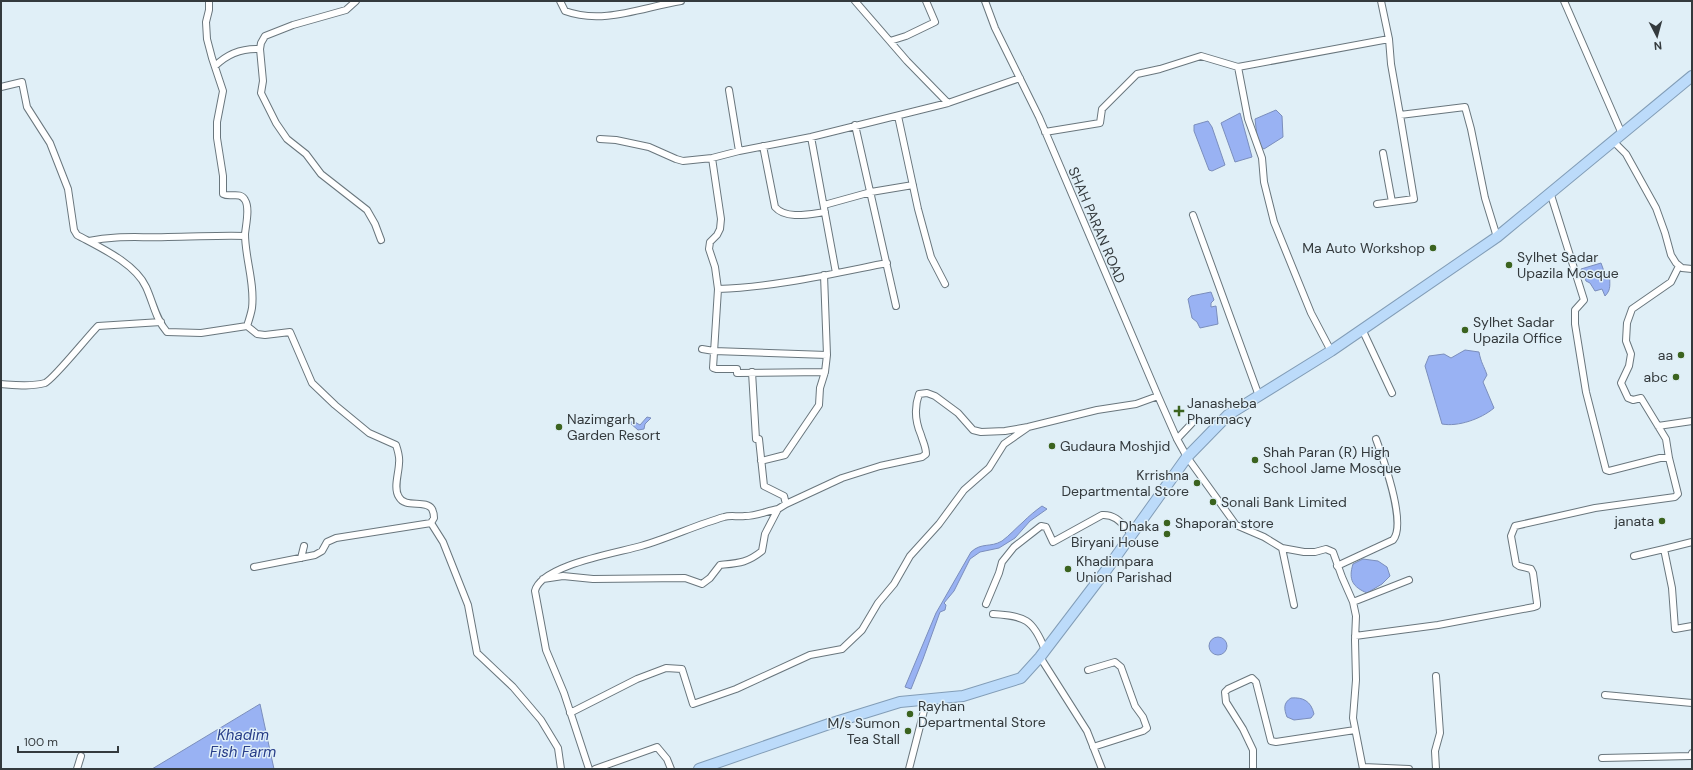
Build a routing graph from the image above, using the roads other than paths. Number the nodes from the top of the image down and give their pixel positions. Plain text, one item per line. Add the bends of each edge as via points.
1 (210, 1) edge
2 (356, 1) edge
3 (560, 1) edge
4 (680, 1) edge
5 (855, 1) edge
6 (926, 1) edge
7 (985, 1) edge
8 (1381, 1) edge
9 (1564, 1) edge
10 (1389, 39) junction
11 (890, 41) junction
12 (260, 49) junction
13 (215, 66) junction
14 (1238, 67) junction
15 (1692, 76) edge
16 (1020, 78) junction
17 (1, 87) edge
18 (729, 90) dead end
19 (948, 103) junction
20 (1400, 115) junction
21 (898, 116) junction
22 (855, 125) junction
23 (1045, 132) junction
24 (1622, 134) junction
25 (811, 137) junction
26 (600, 139) dead end
27 (1614, 140) junction
28 (763, 146) junction
29 (738, 151) junction
30 (1383, 153) dead end
31 (712, 158) junction
32 (913, 185) junction
33 (871, 192) junction
34 (1550, 192) junction
35 (1392, 202) junction
36 (1377, 204) dead end
37 (824, 206) junction
38 (825, 212) junction
39 (1193, 215) dead end
40 (245, 236) junction
41 (1497, 237) junction
42 (381, 240) dead end
43 (89, 241) junction
44 (886, 263) junction
45 (1679, 266) junction
46 (1692, 269) edge
47 (836, 273) junction
48 (824, 275) junction
49 (945, 284) dead end
50 (718, 289) junction
51 (896, 306) dead end
52 (160, 322) junction
53 (247, 326) junction
54 (1362, 329) junction
55 (702, 349) dead end
56 (714, 351) junction
57 (1331, 351) junction
58 (827, 355) junction
59 (752, 372) junction
60 (825, 372) junction
61 (1, 384) edge
62 (1392, 393) dead end
63 (1158, 396) junction
64 (1259, 396) junction
65 (1194, 421) dead end
66 (1692, 421) edge
67 (1658, 426) junction
68 (1028, 427) junction
69 (1376, 438) dead end
70 (1177, 439) junction
71 (1187, 457) junction
72 (1669, 458) junction
73 (761, 461) junction
74 (786, 504) junction
75 (778, 509) junction
76 (431, 523) junction
77 (1132, 534) junction
78 (1692, 542) edge
79 (304, 546) dead end
80 (1282, 548) junction
81 (1664, 549) junction
82 (1634, 556) dead end
83 (300, 558) junction
84 (1337, 566) junction
85 (254, 567) dead end
86 (543, 579) junction
87 (1409, 580) dead end
88 (1353, 602) junction
89 (986, 604) dead end
90 (1294, 605) dead end
91 (993, 614) dead end
92 (1692, 626) edge
93 (1355, 636) junction
94 (1043, 653) junction
95 (1088, 670) dead end
96 (1436, 676) dead end
97 (1605, 695) dead end
98 (922, 700) junction
99 (1692, 703) edge
100 (570, 713) junction
101 (1355, 730) junction
102 (1093, 747) junction
103 (1692, 753) edge
104 (81, 756) dead end
105 (1602, 758) dead end
106 (1363, 768) edge
107 (77, 769) edge
108 (561, 769) edge
109 (589, 769) edge
110 (595, 769) edge
111 (671, 769) edge
112 (699, 769) edge
113 (909, 769) edge
114 (1102, 769) edge
115 (1252, 769) edge
116 (1409, 769) edge
117 (1436, 769) edge

1 - 13 street via 206,22
2 - 12 street via 346,10 265,36
3 - 4 street via 565,11 590,17 620,14
5 - 11 street
6 - 11 street via 934,22
7 - 16 street, SHAH PARAN ROAD via 995,28
8 - 10 street
9 - 24 street
10 - 14 street
10 - 20 street
11 - 19 street
12 - 13 street via 238,52 221,60
12 - 42 street via 263,81 261,94 276,123 287,139 306,154 321,174 367,210
13 - 40 street via 223,91 216,130 223,194 245,199
14 - 23 street via 1201,56 1138,74 1102,109 1100,123
14 - 57 street via 1248,119 1262,158 1264,182 1274,222 1311,313
15 - 24 highway
16 - 19 street
16 - 23 street, SHAH PARAN ROAD
17 - 43 street via 22,82 26,107 50,143 68,189 74,230 77,235
18 - 29 street
19 - 21 street
20 - 35 street via 1414,198
20 - 41 street via 1465,107 1485,198
21 - 22 street
21 - 32 street
22 - 25 street
22 - 33 street
23 - 63 street, SHAH PARAN ROAD
24 - 27 highway
25 - 28 street
25 - 37 street
26 - 31 street via 649,147 676,160
27 - 34 highway
27 - 45 street via 1626,154 1656,208 1671,255
28 - 29 street
28 - 38 street via 777,210 795,215
29 - 31 street
30 - 35 street
31 - 50 street via 721,219 720,229 710,242 709,249
32 - 33 street
32 - 49 street via 931,257
33 - 37 street
33 - 44 street
34 - 41 highway
34 - 72 street via 1584,300 1575,310 1575,324 1586,392 1606,470
35 - 36 street
37 - 38 street
38 - 47 street
39 - 64 street
40 - 43 street via 113,236
40 - 53 street via 252,301
41 - 54 highway
43 - 52 street via 114,255 134,272 145,286
44 - 47 street
44 - 51 street
45 - 46 street
45 - 67 street via 1671,282 1632,309 1627,323 1626,341 1631,354 1628,371 1622,383 1628,398 1641,398
47 - 48 street
48 - 50 street
48 - 58 street
50 - 56 street
52 - 53 street via 167,332 175,333 201,333
52 - 61 street via 98,326 46,383
53 - 76 street via 257,334 290,332 312,383 370,433 396,445 400,464 398,497 404,502 427,505 432,509 434,518
54 - 57 highway
54 - 62 street
55 - 56 street
56 - 58 street
56 - 59 street via 713,368 737,369 737,373
57 - 64 highway
58 - 60 street
59 - 60 street
59 - 73 street via 756,439 759,439
60 - 73 street via 820,388 819,405 785,455
63 - 68 street via 1136,404 1097,410
63 - 70 street, SHAH PARAN ROAD
64 - 71 highway via 1228,415
65 - 70 street
66 - 67 street
67 - 72 street via 1666,440
68 - 74 street via 1005,431 973,430 958,413 935,396 919,394 915,416 926,454 842,478
68 - 100 street via 1004,444 989,468 964,490 939,524 910,556 862,630 842,649 810,655 736,689 693,704 682,669 666,668 637,679
69 - 84 street via 1393,490 1397,532 1393,540
70 - 71 street, SHAH PARAN ROAD
71 - 77 highway
71 - 80 street, SHAH PARAN ROAD via 1236,526 1264,537
72 - 93 street via 1678,494 1675,496 1595,508 1515,526 1511,536 1516,564 1531,569 1537,606 1438,625
73 - 74 street via 764,486 784,496
74 - 75 street
75 - 86 street via 746,516 726,516 640,546 571,565
75 - 86 street via 765,534 762,550 751,559 740,563 720,565 702,584 685,578 593,579 563,576
76 - 83 street via 336,538 327,542 322,551 315,555
76 - 108 street via 443,542 468,605 477,653 513,687 541,720 558,748
77 - 89 street via 1110,514 1102,515 1053,542 1046,527 1041,526 1014,547 1002,562 1000,573
77 - 94 highway
78 - 81 street
79 - 83 street
80 - 84 street via 1304,552 1330,550
80 - 90 street
81 - 82 street
81 - 92 street via 1672,588 1675,629
83 - 85 street
84 - 88 street
86 - 100 street via 535,591 546,650
87 - 88 street
88 - 93 street via 1356,616
91 - 94 street via 1012,615 1033,625
93 - 101 street
94 - 98 highway via 1021,678 963,696
94 - 102 street via 1087,731
95 - 102 street via 1118,663 1147,728
96 - 117 street via 1440,733 1435,751
97 - 99 street
98 - 112 highway via 900,702
98 - 113 street
100 - 109 street
101 - 106 street
101 - 115 street via 1276,742 1271,740 1256,682 1252,678 1225,692 1226,702 1253,750
102 - 114 street
103 - 105 street via 1691,756
104 - 107 street
106 - 116 street
110 - 111 street via 657,747 667,758

